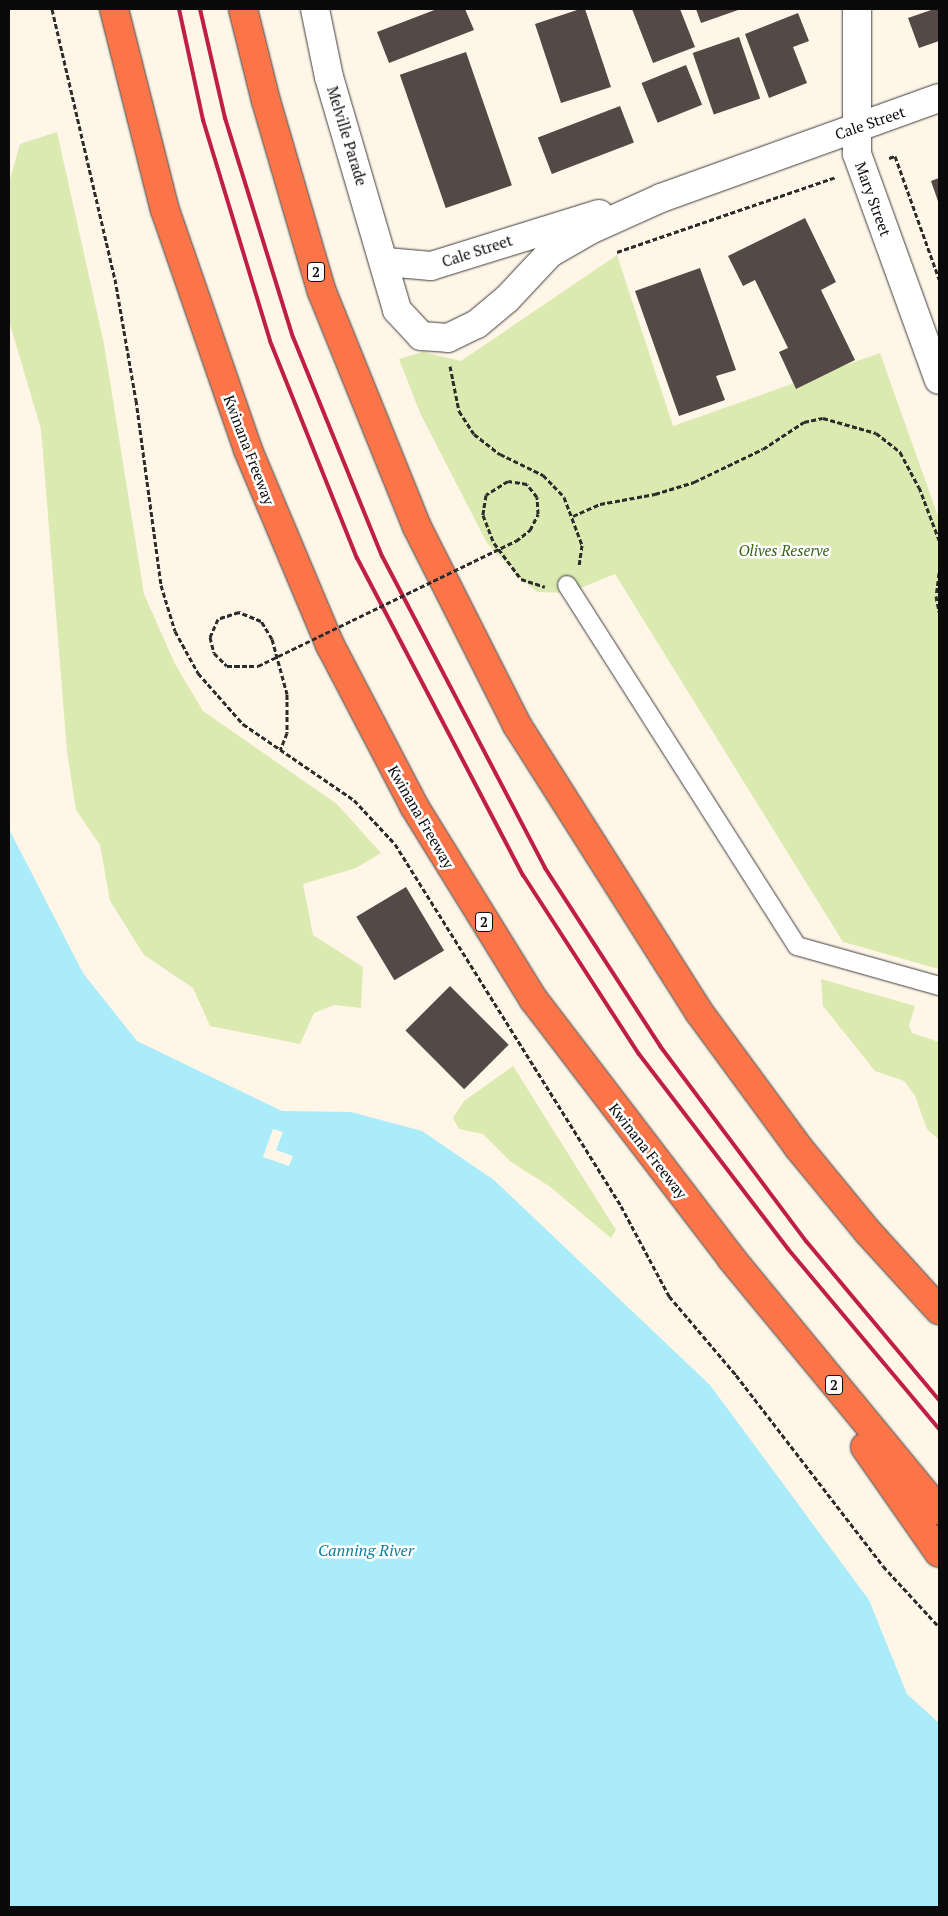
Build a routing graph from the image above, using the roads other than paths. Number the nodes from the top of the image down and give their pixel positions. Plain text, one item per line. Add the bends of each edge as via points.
1 (114, 9) edge
2 (243, 9) edge
3 (315, 9) edge
4 (857, 9) edge
5 (939, 98) edge
6 (859, 126) junction
7 (661, 198) junction
8 (386, 262) junction
9 (939, 380) edge
10 (567, 585) road end
11 (939, 986) edge
12 (731, 1258) junction
13 (939, 1310) edge
14 (939, 1510) edge
15 (939, 1553) edge

1 - 12 highway, Kwinana Freeway / 2 via 166,210 208,344 290,554 365,715 458,881 534,1000
2 - 13 highway, 2 via 266,101 322,292 417,526 517,725 699,1012 804,1155 866,1231
3 - 8 street, Melville Parade via 329,77
4 - 6 street, Mary Street
5 - 6 street, Cale Street
6 - 7 street, Cale Street
6 - 9 street, Mary Street via 857,154
7 - 8 street, Cale Street via 564,223 431,266
7 - 8 street, Cale Street via 590,230 550,253 492,312 477,324 448,338 421,336 397,310
10 - 11 lane via 797,946
12 - 14 highway, Kwinana Freeway / 2
12 - 15 highway

